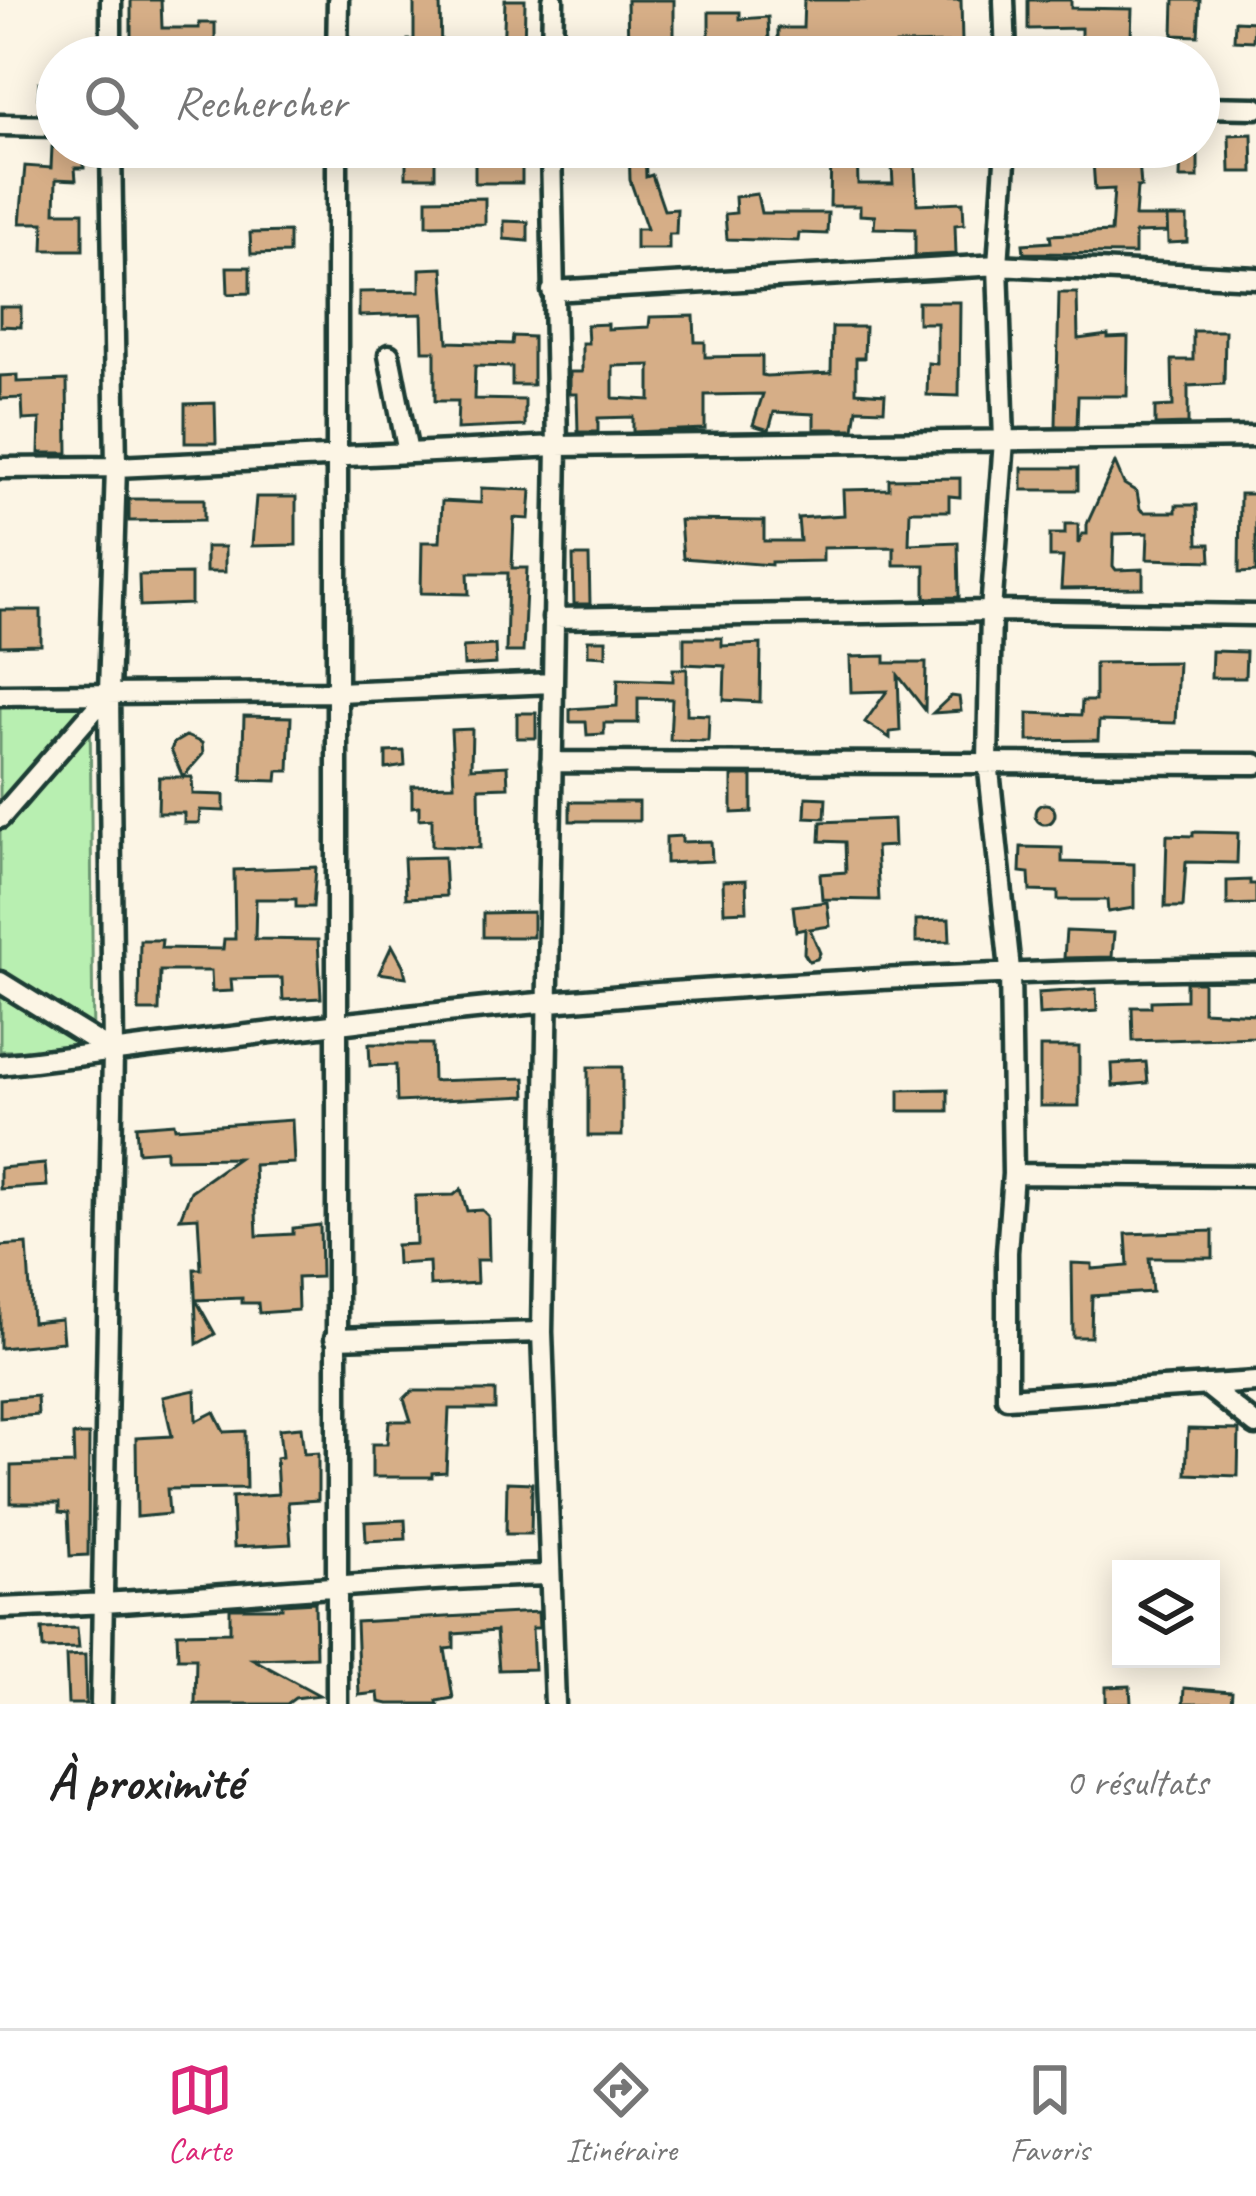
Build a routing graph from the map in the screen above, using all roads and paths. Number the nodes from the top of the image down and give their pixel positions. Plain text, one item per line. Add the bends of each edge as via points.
1 (111, 0) edge
2 (338, 0) edge
3 (553, 0) edge
4 (1004, 0) edge
5 (111, 36) edge
6 (338, 36) edge
7 (552, 36) edge
8 (1005, 36) edge
9 (1220, 107) edge
10 (1256, 108) edge
11 (0, 125) edge
12 (36, 126) edge
13 (111, 168) edge
14 (337, 168) edge
15 (551, 168) edge
16 (1005, 168) edge
17 (998, 265) junction
18 (1256, 278) edge
19 (552, 291) junction
20 (389, 356) dead end
21 (1256, 437) edge
22 (1004, 441) junction
23 (557, 446) junction
24 (408, 453) junction
25 (336, 457) junction
26 (116, 467) junction
27 (0, 468) edge
28 (991, 611) junction
29 (1256, 615) edge
30 (553, 618) junction
31 (552, 682) junction
32 (337, 692) junction
33 (109, 693) junction
34 (0, 695) edge
35 (988, 761) junction
36 (550, 762) junction
37 (1256, 764) edge
38 (0, 818) edge
39 (1256, 968) edge
40 (1010, 970) junction
41 (0, 982) edge
42 (546, 1002) junction
43 (334, 1026) junction
44 (112, 1052) junction
45 (0, 1065) edge
46 (1013, 1174) junction
47 (1256, 1176) edge
48 (542, 1332) junction
49 (335, 1338) junction
50 (1256, 1382) edge
51 (1206, 1385) junction
52 (1256, 1425) edge
53 (550, 1575) junction
54 (338, 1586) junction
55 (103, 1605) junction
56 (0, 1608) edge
57 (101, 1704) edge
58 (337, 1704) edge
59 (555, 1704) edge

1 - 5 street
2 - 6 street
3 - 7 street
4 - 8 street
9 - 10 street
11 - 12 street
13 - 26 street
14 - 25 street
15 - 19 street
16 - 17 street
17 - 18 street
17 - 19 street
17 - 22 street
19 - 23 street
20 - 24 street
21 - 22 street
22 - 23 street
22 - 28 street
23 - 24 street
23 - 30 street
24 - 25 street
25 - 26 street
25 - 32 street
26 - 27 street
26 - 33 street
28 - 29 street
28 - 30 street
28 - 35 street
30 - 31 street
31 - 32 street
31 - 36 street
32 - 33 street
32 - 43 street
33 - 34 street
33 - 38 street
33 - 44 street
35 - 36 street
35 - 37 street
35 - 40 street
36 - 42 street
39 - 40 street
40 - 42 street
40 - 46 street
41 - 44 street
42 - 43 street
42 - 48 street
43 - 44 street
43 - 49 street
44 - 45 street
44 - 55 street
46 - 47 street
46 - 51 street via 1007,1398
48 - 49 street
48 - 53 street
49 - 54 street
50 - 51 street
51 - 52 street
53 - 54 street
53 - 59 street
54 - 55 street
54 - 58 street
55 - 56 street
55 - 57 street

